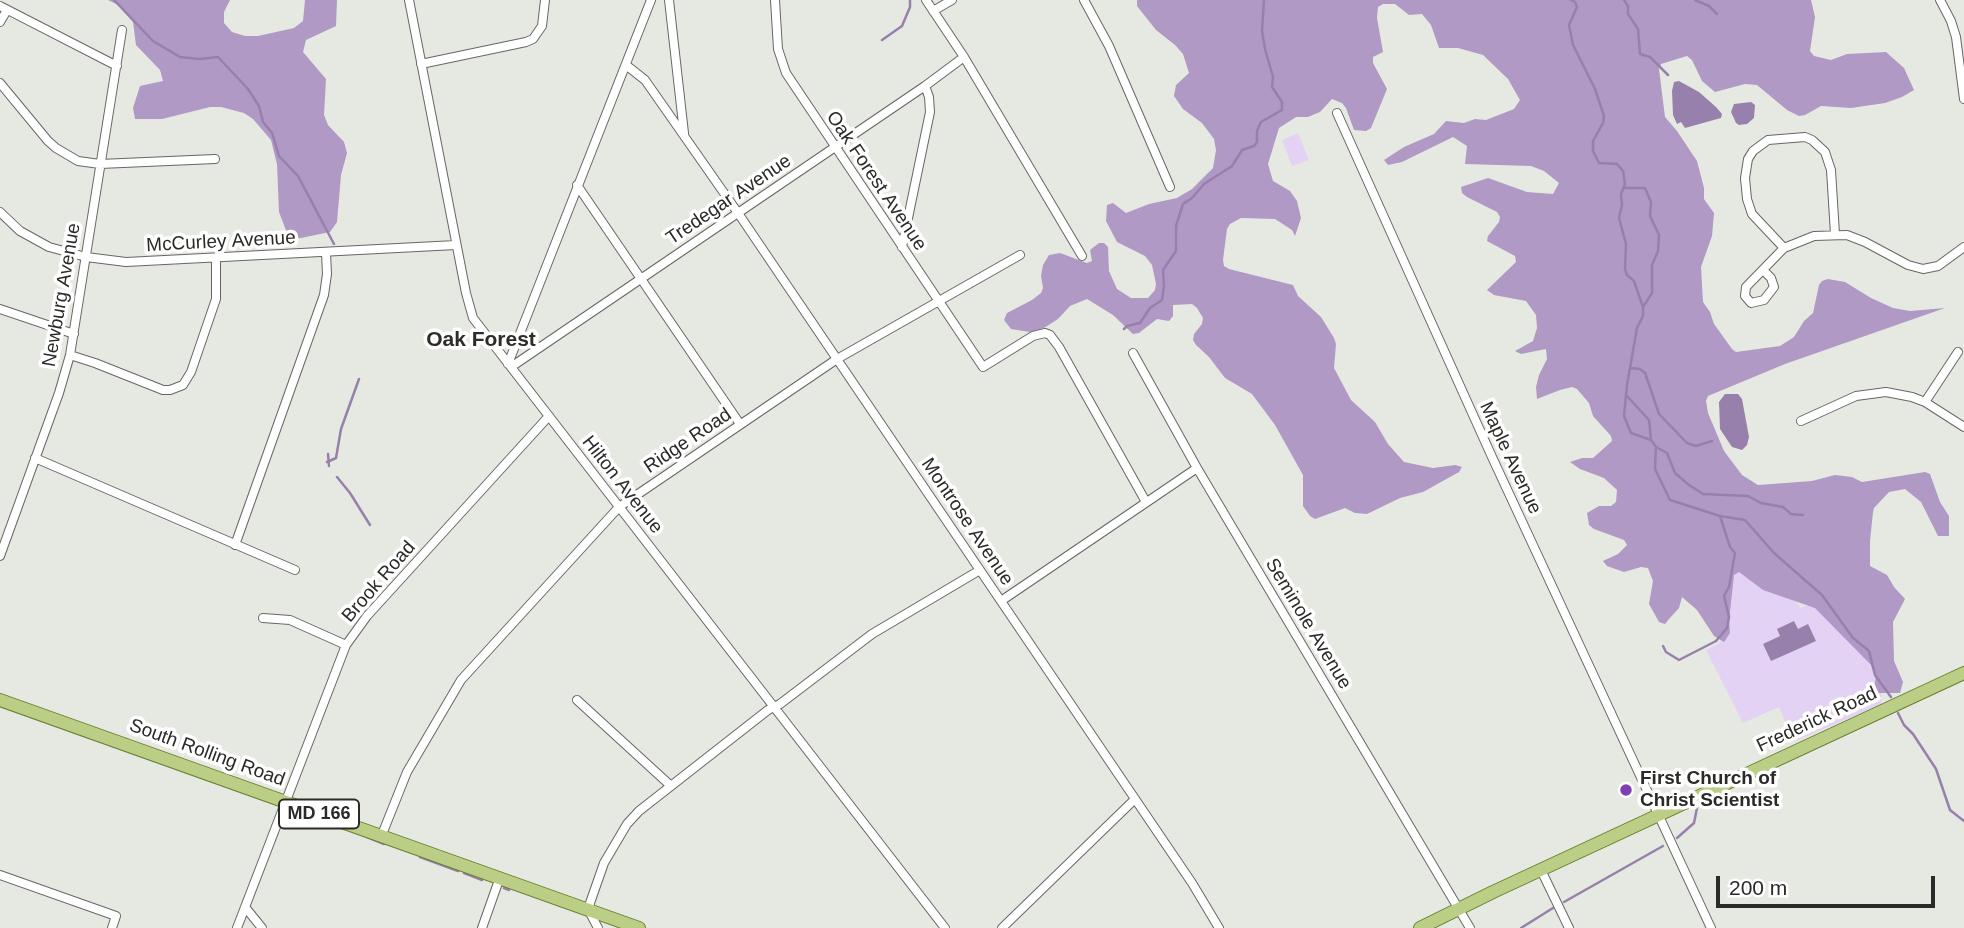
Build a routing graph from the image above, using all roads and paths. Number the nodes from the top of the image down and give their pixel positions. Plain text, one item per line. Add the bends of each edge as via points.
1 (409, 0) edge
2 (545, 0) edge
3 (651, 0) edge
4 (669, 0) edge
5 (775, 0) edge
6 (926, 0) edge
7 (952, 0) edge
8 (1084, 0) edge
9 (1940, 0) edge
10 (4, 8) edge
11 (933, 11) junction
12 (0, 22) edge
13 (122, 30) dead end
14 (964, 57) junction
15 (421, 64) junction
16 (626, 65) junction
17 (117, 66) junction
18 (0, 83) edge
19 (925, 86) junction
20 (1964, 99) edge
21 (1337, 113) dead end
22 (685, 136) junction
23 (834, 147) junction
24 (215, 159) dead end
25 (100, 164) junction
26 (578, 185) junction
27 (1170, 187) dead end
28 (0, 212) edge
29 (738, 213) junction
30 (1835, 234) junction
31 (456, 245) junction
32 (902, 247) junction
33 (1964, 247) edge
34 (1784, 248) junction
35 (326, 253) junction
36 (1020, 255) dead end
37 (1082, 256) dead end
38 (86, 257) junction
39 (216, 258) junction
40 (1763, 270) dead end
41 (641, 279) junction
42 (939, 301) junction
43 (0, 309) edge
44 (74, 334) junction
45 (1958, 352) dead end
46 (1133, 353) dead end
47 (70, 355) junction
48 (837, 359) junction
49 (509, 365) junction
50 (1925, 402) junction
51 (549, 416) junction
52 (1801, 421) dead end
53 (740, 424) junction
54 (1964, 427) edge
55 (35, 458) junction
56 (1197, 468) junction
57 (1146, 502) junction
58 (620, 507) junction
59 (235, 545) junction
60 (0, 556) edge
61 (295, 570) dead end
62 (979, 570) junction
63 (1001, 601) junction
64 (263, 618) dead end
65 (346, 645) junction
66 (1964, 673) edge
67 (0, 700) edge
68 (577, 700) dead end
69 (774, 708) junction
70 (671, 786) junction
71 (1135, 799) junction
72 (284, 801) junction
73 (1658, 816) junction
74 (381, 837) junction
75 (1541, 870) junction
76 (0, 875) edge
77 (499, 880) junction
78 (245, 906) junction
79 (1460, 908) junction
80 (589, 911) junction
81 (112, 928) edge
82 (237, 928) edge
83 (262, 928) edge
84 (482, 928) edge
85 (598, 928) edge
86 (639, 928) edge
87 (945, 928) edge
88 (1002, 928) edge
89 (1219, 928) edge
90 (1420, 928) edge
91 (1470, 928) edge
92 (1569, 928) edge
93 (1711, 928) edge

1 - 15 street, Hilton Avenue
2 - 15 street via 542,26 533,39
3 - 16 street
4 - 22 street, Montrose Avenue
5 - 23 street, Oak Forest Avenue via 778,49 786,73
6 - 11 street
7 - 11 street
8 - 27 street
9 - 20 street via 1956,37
10 - 12 street
10 - 17 street
11 - 14 street
13 - 17 street, Newburg Avenue
14 - 19 street, Tredegar Avenue
14 - 37 street
15 - 31 street, Hilton Avenue
16 - 22 street, Montrose Avenue via 645,80
16 - 26 street
17 - 25 street, Newburg Avenue
18 - 25 street via 56,148 78,161
19 - 23 street, Tredegar Avenue
19 - 32 street via 930,112
21 - 73 street, Maple Avenue
22 - 29 street, Montrose Avenue
23 - 29 street, Tredegar Avenue
23 - 32 street, Oak Forest Avenue
24 - 25 street
25 - 38 street, Newburg Avenue
26 - 41 street
26 - 49 street
28 - 38 street, McCurley Avenue via 41,243
29 - 41 street, Tredegar Avenue
29 - 48 street, Montrose Avenue
30 - 33 street via 1923,269 1938,266
30 - 34 street via 1814,236
30 - 34 street via 1831,170 1825,152 1805,137 1768,140 1748,159 1747,199 1752,214
31 - 35 street, McCurley Avenue
31 - 49 street, Hilton Avenue via 473,318
32 - 42 street, Oak Forest Avenue
34 - 40 street
35 - 39 street, McCurley Avenue
35 - 59 street via 324,295
36 - 42 street, Ridge Road
38 - 39 street, McCurley Avenue via 126,262
38 - 44 street, Newburg Avenue
39 - 47 street via 216,299 183,385 163,390
41 - 49 street, Tredegar Avenue
41 - 53 street
42 - 48 street, Ridge Road
42 - 57 street, Oak Forest Avenue via 983,367 1033,336 1050,335
43 - 44 street
44 - 47 street, Newburg Avenue
45 - 50 street
46 - 56 street, Seminole Avenue
47 - 55 street, Newburg Avenue
48 - 53 street, Ridge Road
48 - 62 street, Montrose Avenue
49 - 51 street, Hilton Avenue
50 - 52 street via 1900,393 1871,393
50 - 54 street
51 - 58 street, Hilton Avenue
51 - 65 street, Brook Road via 367,616
53 - 58 street, Ridge Road
55 - 59 street
55 - 60 street, Newburg Avenue
56 - 57 street
56 - 79 street, Seminole Avenue
57 - 63 street
58 - 69 street, Hilton Avenue
58 - 74 street, Ridge Road via 461,680 407,772
59 - 61 street
62 - 63 street, Montrose Avenue
62 - 69 street via 872,634
63 - 71 street, Montrose Avenue
64 - 65 street via 290,620
65 - 72 street, Brook Road
66 - 73 main road, Frederick Road
67 - 72 main road, South Rolling Road / MD 166
68 - 70 street
69 - 70 street
69 - 87 street, Hilton Avenue
70 - 80 street via 627,824 604,863
71 - 88 street
71 - 89 street, Montrose Avenue
72 - 74 main road, South Rolling Road / MD 166
72 - 78 street, Brook Road
73 - 75 main road, Frederick Road
73 - 93 street, Maple Avenue
74 - 77 main road, South Rolling Road / MD 166
75 - 79 main road, Frederick Road
75 - 92 street
76 - 81 street via 116,916
77 - 80 main road, South Rolling Road / MD 166
77 - 84 street
78 - 82 street, Brook Road
78 - 83 street
79 - 90 main road, Frederick Road
79 - 91 street, Seminole Avenue
80 - 85 street
80 - 86 main road, South Rolling Road / MD 166

